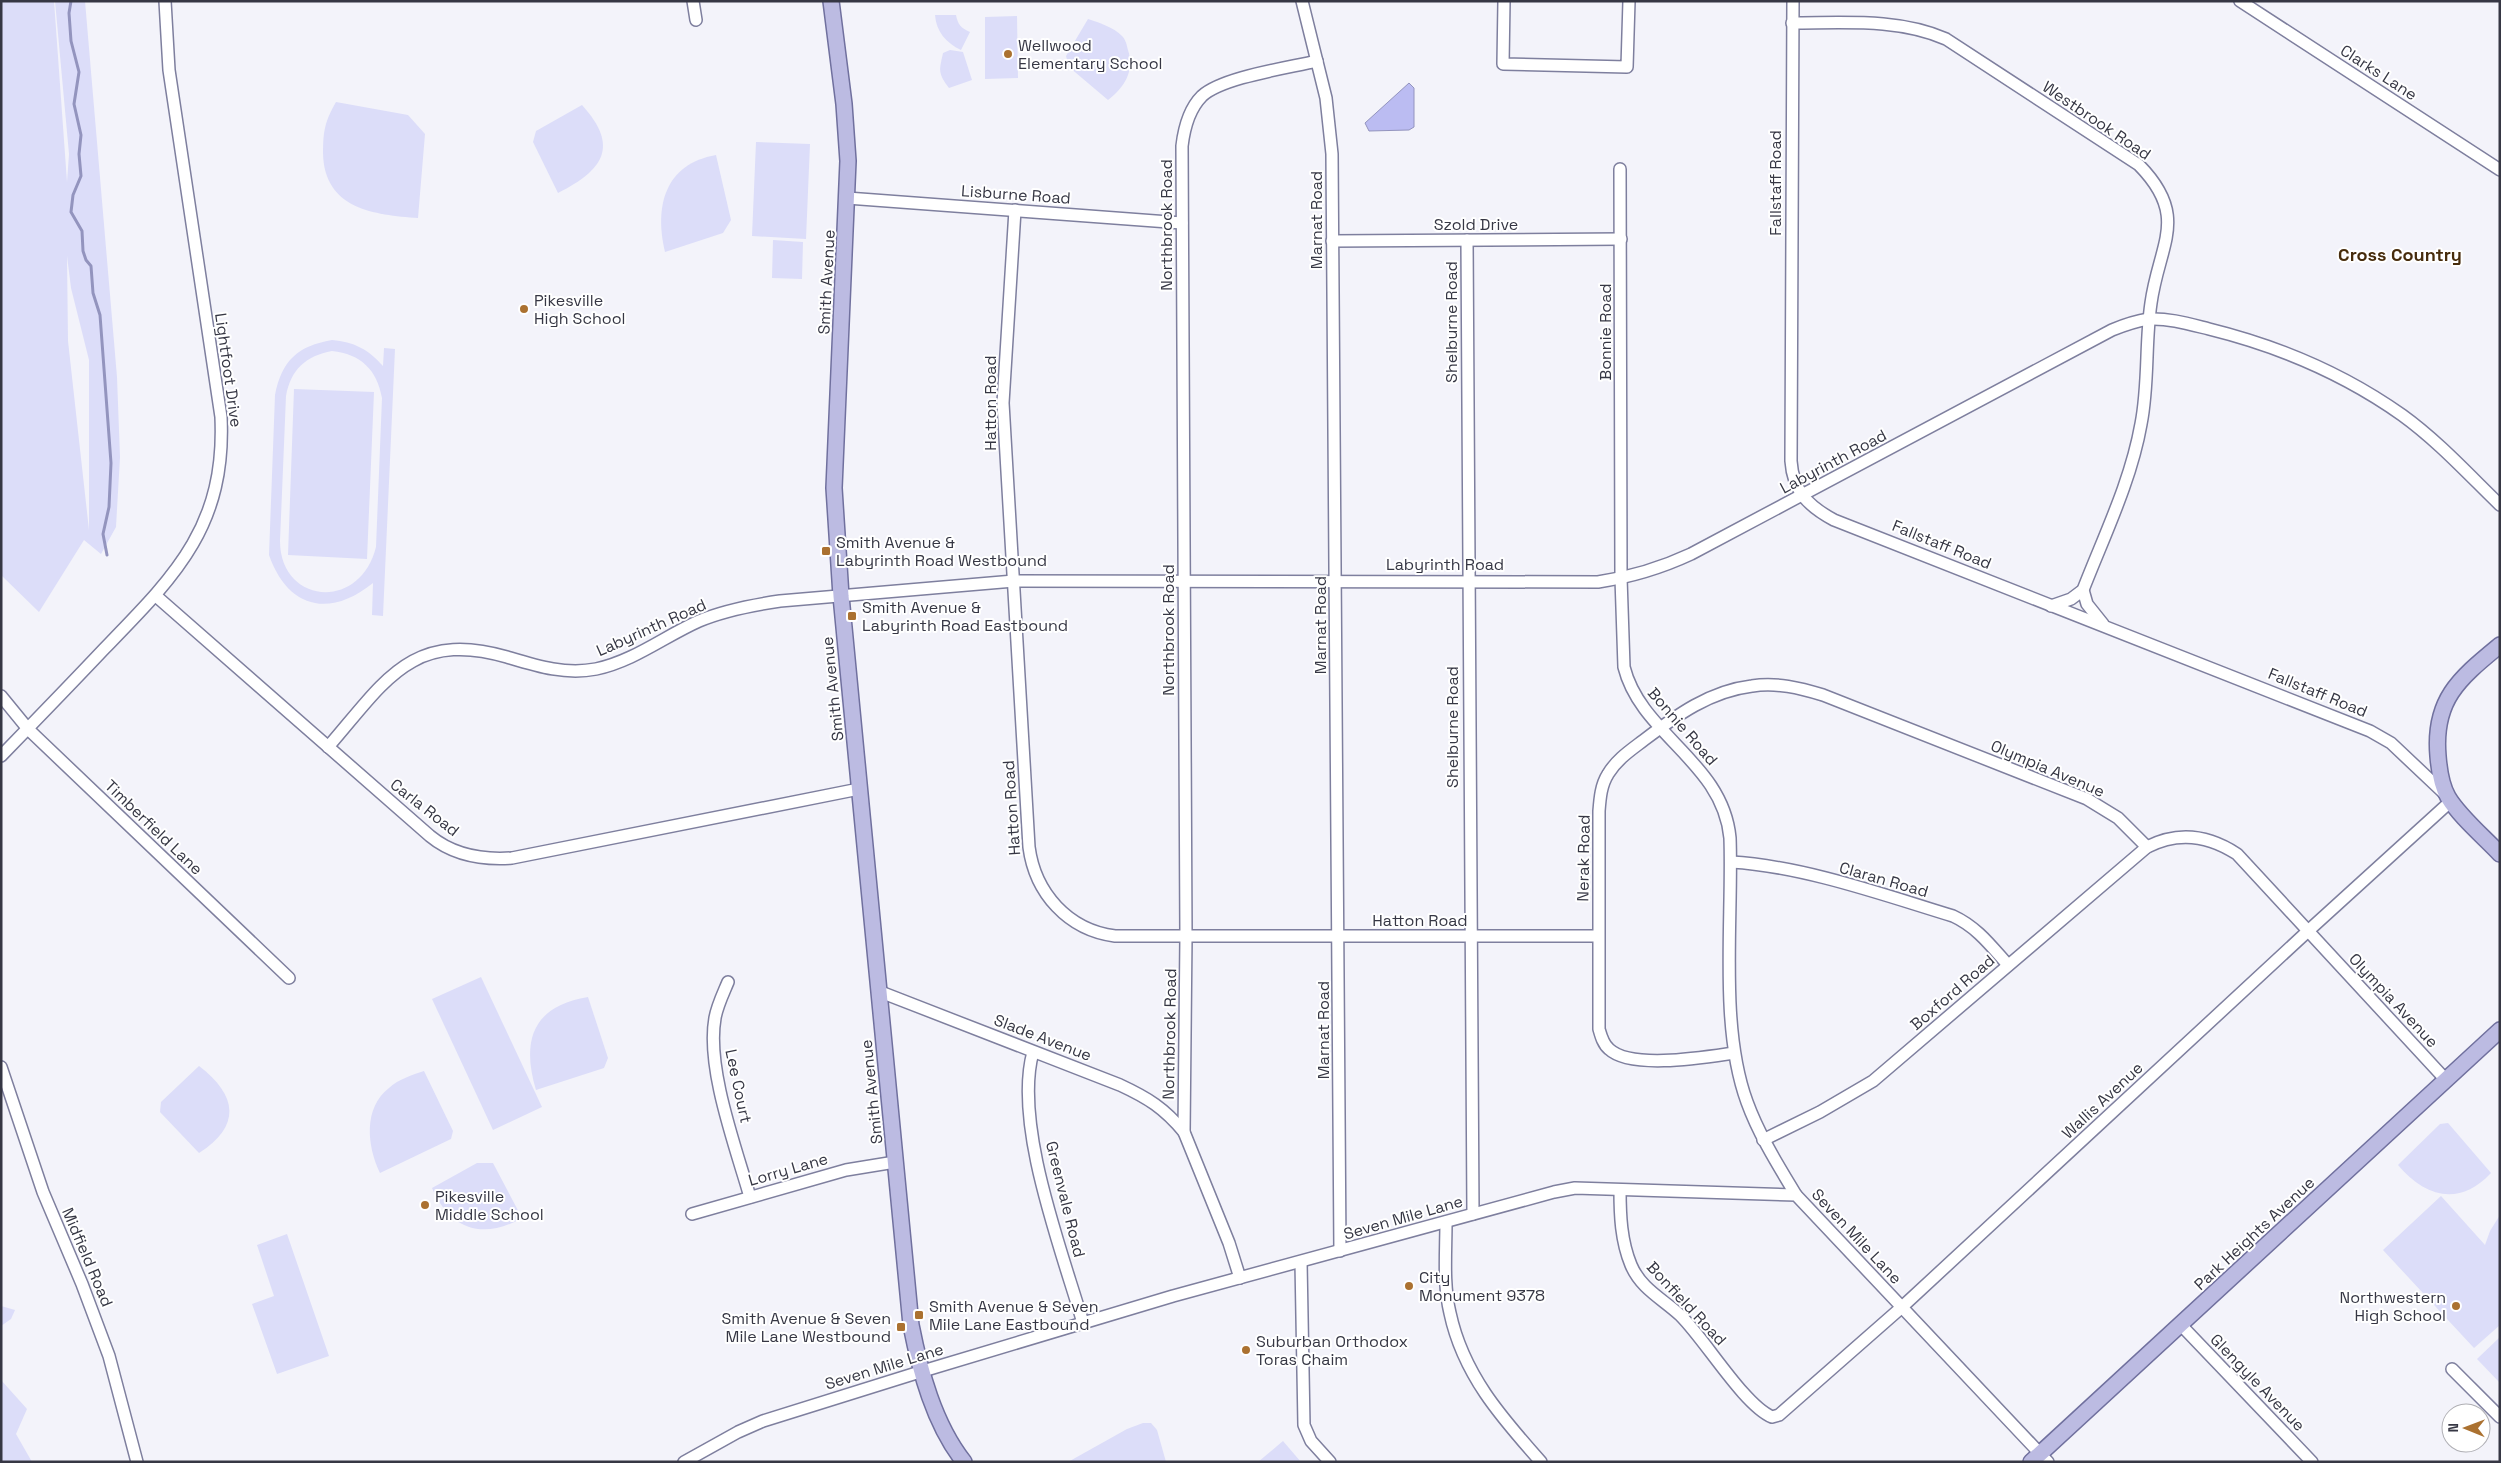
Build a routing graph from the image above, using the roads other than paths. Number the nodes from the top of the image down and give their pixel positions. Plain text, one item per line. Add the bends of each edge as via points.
1 (165, 1) edge
2 (692, 1) edge
3 (831, 1) edge
4 (1302, 1) edge
5 (1504, 1) edge
6 (1629, 1) edge
7 (1792, 1) edge
8 (2240, 1) edge
9 (696, 20) dead end
10 (1792, 23) junction
11 (1317, 61) junction
12 (1620, 169) dead end
13 (2500, 170) edge
14 (847, 198) junction
15 (1015, 210) junction
16 (1182, 223) junction
17 (1467, 240) junction
18 (1621, 240) junction
19 (1332, 241) junction
20 (2149, 319) junction
21 (1802, 496) junction
22 (2500, 505) edge
23 (1621, 578) junction
24 (1184, 580) junction
25 (1336, 580) junction
26 (1468, 580) junction
27 (1014, 581) junction
28 (2084, 590) junction
29 (156, 596) junction
30 (841, 596) junction
31 (2051, 606) junction
32 (2105, 627) junction
33 (2500, 645) edge
34 (1, 696) edge
35 (1661, 727) junction
36 (28, 729) junction
37 (328, 747) junction
38 (1, 756) edge
39 (859, 789) junction
40 (2449, 799) junction
41 (2147, 847) junction
42 (2500, 854) edge
43 (1731, 862) junction
44 (2308, 931) junction
45 (1186, 936) junction
46 (1338, 936) junction
47 (1470, 936) junction
48 (1598, 936) junction
49 (2008, 965) junction
50 (289, 978) dead end
51 (728, 982) dead end
52 (878, 991) junction
53 (2500, 1030) edge
54 (1033, 1052) junction
55 (1734, 1052) junction
56 (1, 1067) edge
57 (2446, 1080) junction
58 (1184, 1132) junction
59 (1764, 1140) junction
60 (895, 1162) junction
61 (1620, 1190) junction
62 (1796, 1196) junction
63 (750, 1197) junction
64 (692, 1214) dead end
65 (1473, 1214) junction
66 (1446, 1222) junction
67 (1340, 1251) junction
68 (1301, 1262) junction
69 (1240, 1278) junction
70 (1902, 1307) junction
71 (1083, 1323) junction
72 (2180, 1324) junction
73 (2452, 1369) dead end
74 (923, 1371) junction
75 (1772, 1417) joint
76 (2500, 1417) edge
77 (2040, 1459) edge
78 (137, 1462) edge
79 (684, 1462) edge
80 (964, 1462) edge
81 (1330, 1462) edge
82 (1541, 1462) edge
83 (2312, 1462) edge

1 - 29 street, Lightfoot Drive via 169,70 222,433 217,482 202,528 175,573
2 - 9 street
3 - 14 main road, Smith Avenue via 844,104
4 - 11 street, Marnat Road
5 - 6 street via 1503,64 1627,67
7 - 10 street, Fallstaff Road
8 - 13 street, Clarks Lane
10 - 20 street, Westbrook Road via 1898,25 1935,34 2139,165 2163,198 2169,224
10 - 21 street, Fallstaff Road via 1791,461 1794,482
11 - 16 street, Northbrook Road via 1232,82 1201,97 1183,131
11 - 19 street, Marnat Road via 1331,125
12 - 18 street, Bonnie Road
14 - 15 street, Lisburne Road
14 - 30 main road, Smith Avenue via 834,488
15 - 16 street, Lisburne Road
15 - 27 street, Hatton Road via 1003,395
16 - 24 street, Northbrook Road
17 - 18 street, Szold Drive
17 - 19 street, Szold Drive
17 - 26 street, Shelburne Road
18 - 23 street, Bonnie Road
19 - 25 street, Marnat Road
20 - 21 street, Labyrinth Road via 2112,330
20 - 22 street, Labyrinth Road via 2185,323 2238,337 2287,353 2338,376 2421,430
20 - 28 street, Westbrook Road via 2145,401 2136,450
21 - 23 street, Labyrinth Road via 1684,558
21 - 31 street, Fallstaff Road via 1834,520
23 - 26 street, Labyrinth Road via 1598,582
23 - 35 street, Bonnie Road via 1627,679 1638,699
24 - 25 street, Labyrinth Road
24 - 27 street, Labyrinth Road
24 - 45 street, Northbrook Road
25 - 26 street, Labyrinth Road
25 - 46 street, Marnat Road
26 - 47 street, Shelburne Road
27 - 30 street, Labyrinth Road
27 - 45 street, Hatton Road via 1029,847 1036,876 1064,915 1088,930 1115,936
28 - 31 street
28 - 32 street via 2087,604
29 - 36 street, Lightfoot Drive
29 - 37 street, Carla Road
30 - 37 street, Labyrinth Road via 780,601 722,613 633,656 597,669 545,668 465,648 424,655 386,680
30 - 39 main road, Smith Avenue
31 - 32 street, Fallstaff Road
32 - 40 street, Fallstaff Road via 2378,736 2400,751
33 - 40 main road via 2455,685 2440,714 2438,759
34 - 36 street, Timberfield Lane
35 - 41 street, Olympia Avenue via 1705,699 1739,688 1771,685 1806,690 2087,799 2118,818
35 - 43 street, Bonnie Road via 1706,777 1721,800 1729,824
35 - 48 street, Nerak Road via 1622,757 1603,786 1599,810
36 - 38 street, Lightfoot Drive
36 - 50 street, Timberfield Lane
37 - 39 street, Carla Road via 440,844 468,855 498,859
39 - 52 main road, Smith Avenue
40 - 42 main road, Fallstaff Road
40 - 44 street, Wallis Avenue
41 - 44 street, Olympia Avenue via 2182,836 2226,847 2247,863
41 - 49 street, Boxford Road
43 - 49 street, Claran Road via 1792,869 1953,916 1981,934
43 - 55 street, Bonnie Road via 1730,1004
44 - 57 street, Olympia Avenue
44 - 70 street, Wallis Avenue
45 - 46 street, Hatton Road
45 - 58 street, Northbrook Road
46 - 47 street, Hatton Road
46 - 67 street, Marnat Road
47 - 48 street, Hatton Road
47 - 65 street, Shelburne Road
48 - 55 street, Nerak Road via 1599,1029 1610,1051 1626,1058 1687,1060
49 - 59 street, Boxford Road via 1873,1081
51 - 63 street, Lee Court via 715,1019 713,1048 718,1083
52 - 54 street, Slade Avenue
52 - 60 main road, Smith Avenue
53 - 57 main road, Park Heights Avenue
54 - 58 street, Slade Avenue via 1153,1101
54 - 71 street, Greenvale Road via 1028,1090 1036,1159
55 - 59 street, Bonnie Road via 1746,1101
56 - 78 street, Midfield Road via 43,1192 109,1356
57 - 72 main road, Park Heights Avenue
58 - 69 street, Northbrook Road via 1229,1242
59 - 62 street, Bonnie Road
60 - 63 street, Lorry Lane via 846,1170
60 - 74 main road, Smith Avenue via 911,1324
61 - 62 street, Seven Mile Lane
61 - 65 street, Seven Mile Lane via 1565,1189
61 - 75 street, Bonfield Road via 1622,1235 1631,1266 1639,1278 1650,1292 1693,1329 1756,1407
62 - 70 street, Seven Mile Lane
63 - 64 street, Lorry Lane
65 - 66 street, Seven Mile Lane
66 - 67 street, Seven Mile Lane
66 - 82 street via 1450,1313 1463,1354 1478,1386
67 - 68 street, Seven Mile Lane
68 - 69 street, Seven Mile Lane
68 - 81 street via 1304,1425 1311,1441
69 - 71 street, Seven Mile Lane
70 - 75 street, Wallis Avenue via 1787,1409
70 - 77 street, Seven Mile Lane
71 - 74 street, Seven Mile Lane
72 - 77 main road, Park Heights Avenue
72 - 83 street, Glengyle Avenue
73 - 76 street
74 - 79 street, Seven Mile Lane via 764,1421
74 - 80 main road via 940,1422

